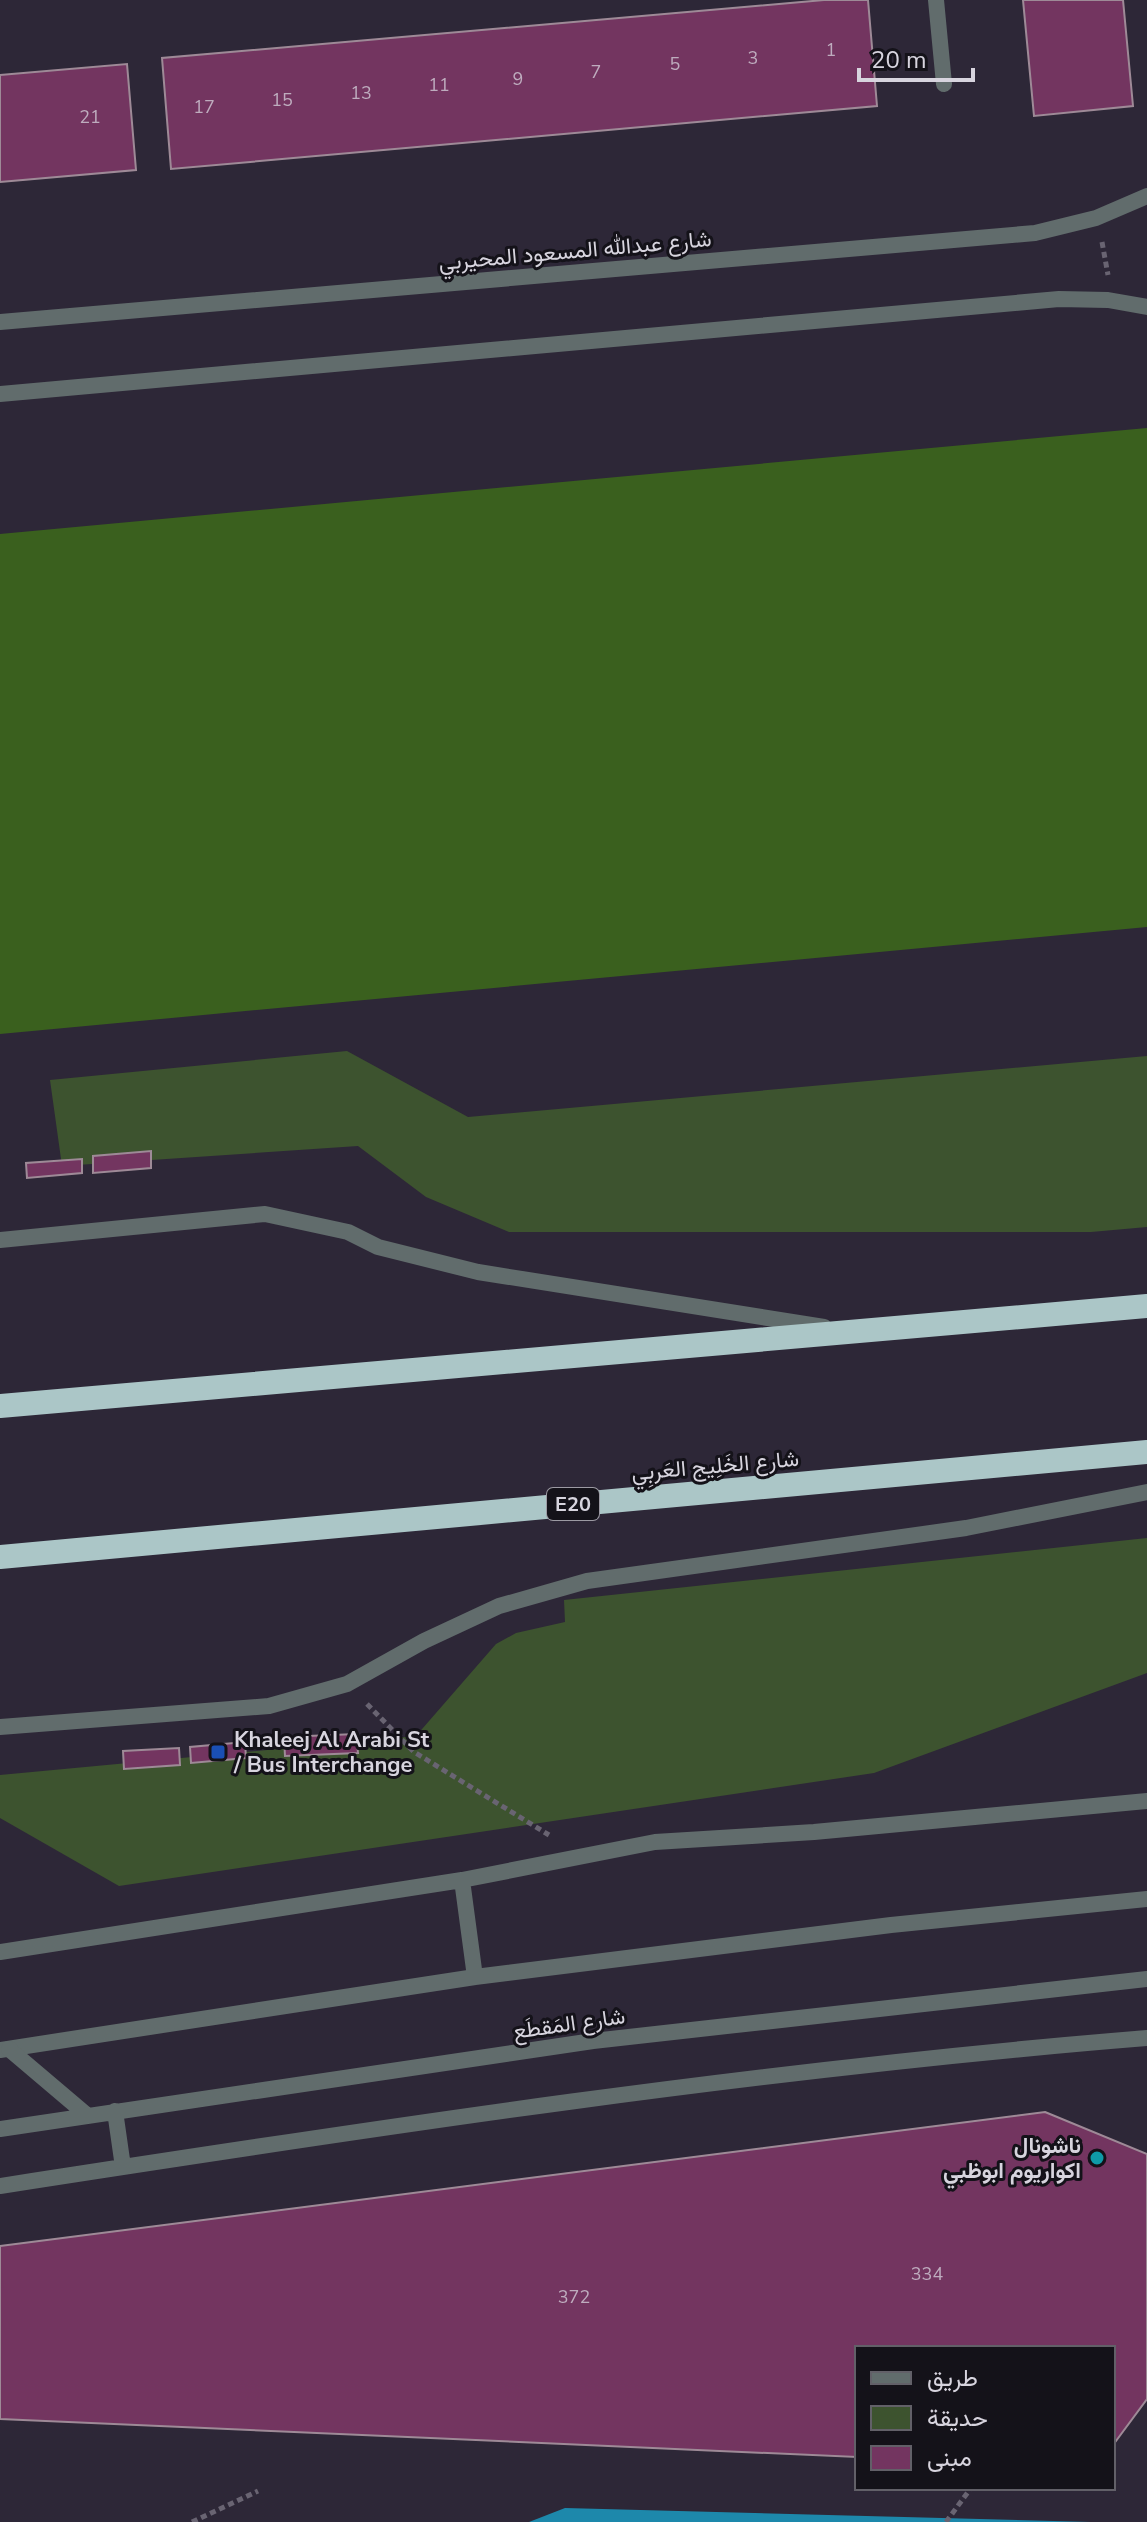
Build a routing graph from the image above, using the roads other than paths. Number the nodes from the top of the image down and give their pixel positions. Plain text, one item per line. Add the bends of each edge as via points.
1 (936, 0) edge
2 (944, 84) dead end
3 (1147, 196) edge
4 (1147, 307) edge
5 (0, 322) edge
6 (0, 394) edge
7 (0, 1240) edge
8 (1147, 1306) edge
9 (850, 1332) junction
10 (0, 1406) edge
11 (1147, 1452) edge
12 (1147, 1492) edge
13 (0, 1557) edge
14 (0, 1727) edge
15 (1147, 1801) edge
16 (462, 1880) junction
17 (1147, 1899) edge
18 (0, 1952) edge
19 (475, 1977) junction
20 (1147, 1979) edge
21 (1147, 2038) edge
22 (4, 2050) edge
23 (115, 2111) junction
24 (88, 2116) junction
25 (0, 2129) edge
26 (123, 2167) junction
27 (0, 2186) edge

1 - 2 street
3 - 5 street, شارع عبدالله المسعود المحيربي via 1096,218 1035,233
4 - 6 street via 1059,299
7 - 9 street via 265,1214 348,1232 378,1247 478,1272
8 - 9 highway
9 - 10 highway
11 - 13 highway, شارع الخَلِيج العَربِي / E20
12 - 14 street via 966,1528 587,1581 499,1606 347,1684 269,1706
15 - 16 street via 667,1841
16 - 18 street
16 - 19 street
17 - 19 street
19 - 22 street
20 - 23 street, شارع المَقطَع via 593,2041
21 - 26 street via 718,2085
22 - 24 street
23 - 24 street, شارع المَقطَع
23 - 26 street
24 - 25 street, شارع المَقطَع
26 - 27 street

